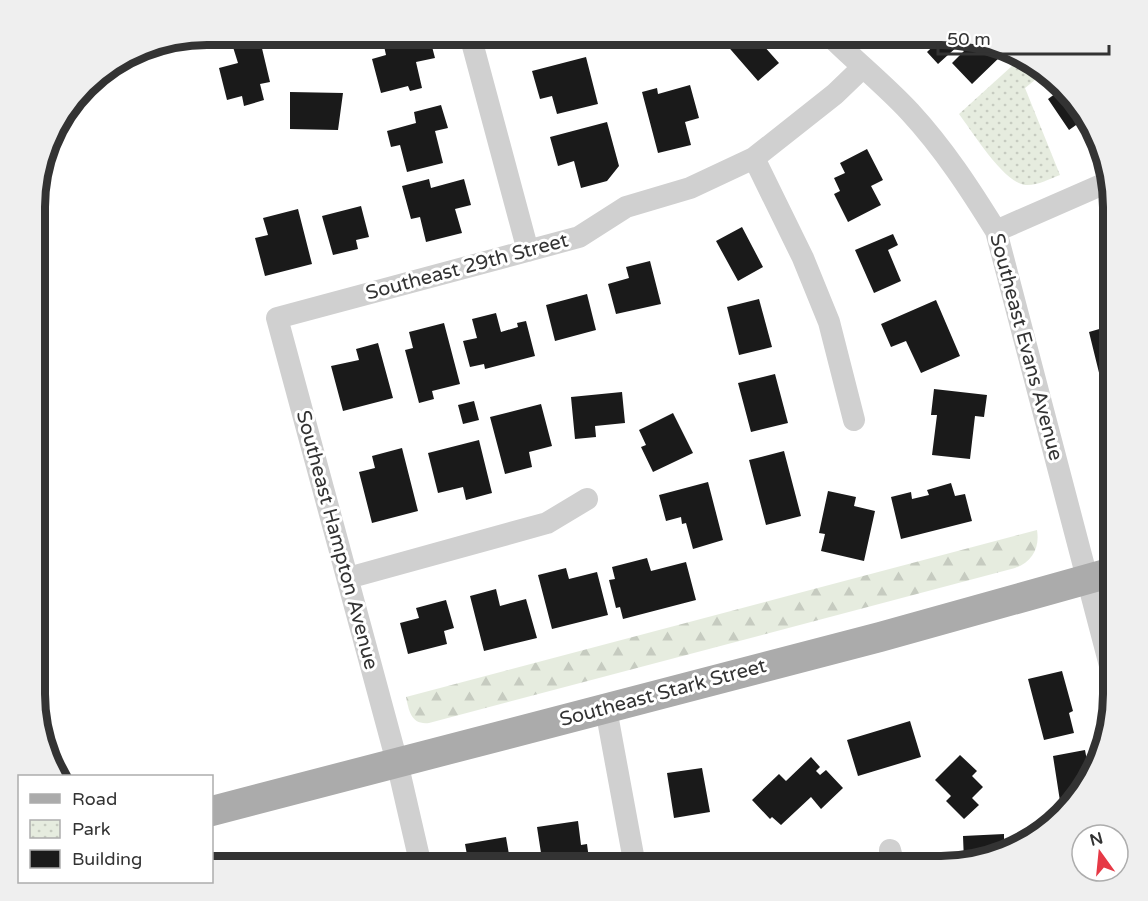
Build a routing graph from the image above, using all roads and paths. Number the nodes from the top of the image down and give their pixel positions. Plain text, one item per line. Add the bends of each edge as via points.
1 (473, 45) edge
2 (839, 45) edge
3 (862, 68) junction
4 (754, 158) junction
5 (1102, 185) edge
6 (996, 231) junction
7 (528, 251) junction
8 (277, 318) joint
9 (854, 420) dead end
10 (587, 499) dead end
11 (1100, 576) edge
12 (348, 578) junction
13 (1103, 599) edge
14 (606, 709) junction
15 (397, 762) junction
16 (213, 811) edge
17 (419, 856) edge
18 (633, 856) edge

1 - 7 street
2 - 3 street, Southeast Evans Avenue
3 - 4 street, Southeast 29th Street
3 - 6 street, Southeast Evans Avenue via 908,110 956,166
4 - 7 street, Southeast 29th Street via 690,188 626,207 579,237
4 - 9 street via 803,258 824,312
5 - 6 street
6 - 11 street, Southeast Evans Avenue
7 - 8 street, Southeast 29th Street
8 - 12 street, Southeast Hampton Avenue
10 - 12 street via 548,523
11 - 13 street, Southeast Evans Avenue
11 - 14 main road, Southeast Stark Street
12 - 15 street, Southeast Hampton Avenue
14 - 15 main road, Southeast Stark Street
14 - 18 street
15 - 16 main road, Southeast Stark Street
15 - 17 street, Southeast Hampton Avenue

